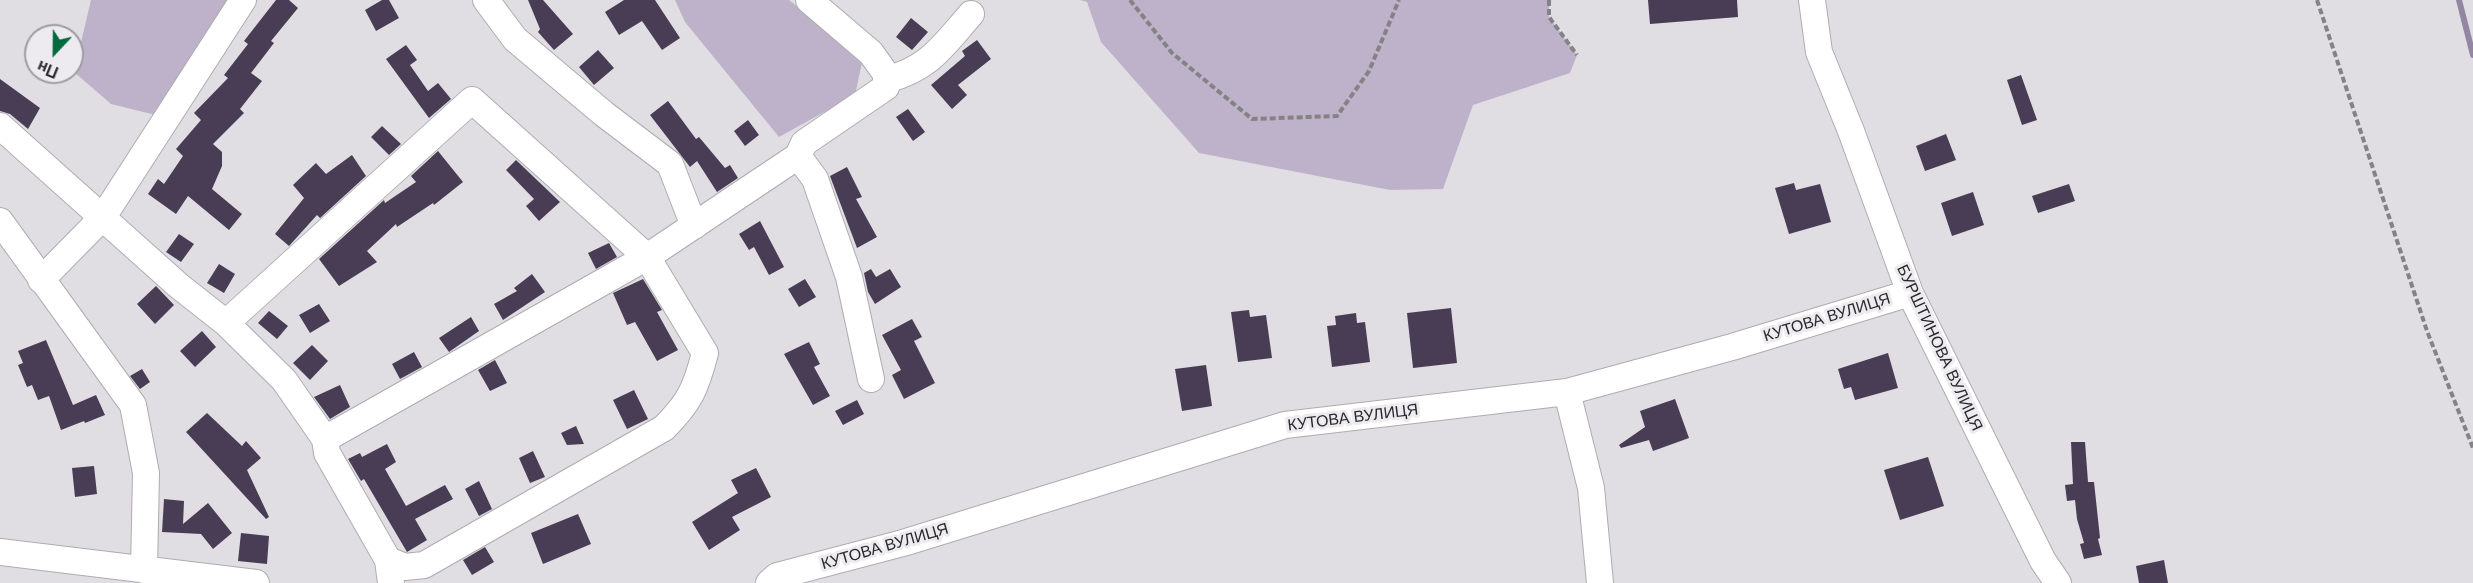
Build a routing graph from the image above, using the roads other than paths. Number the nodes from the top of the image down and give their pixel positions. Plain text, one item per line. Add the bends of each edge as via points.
1 (243, 0) edge
2 (486, 0) edge
3 (808, 0) edge
4 (1812, 0) edge
5 (970, 14) dead end
6 (886, 80) junction
7 (0, 126) edge
8 (798, 156) junction
9 (103, 217) junction
10 (0, 221) edge
11 (694, 226) junction
12 (647, 257) junction
13 (41, 280) junction
14 (1910, 293) junction
15 (226, 323) junction
16 (871, 379) dead end
17 (1567, 392) junction
18 (325, 439) junction
19 (0, 552) edge
20 (144, 570) junction
21 (390, 572) edge
22 (256, 583) edge
23 (769, 583) edge
24 (1600, 583) edge
25 (2058, 583) edge

1 - 9 street
2 - 11 street via 515,39 670,164
3 - 6 street via 871,53
4 - 14 street, БУРШТИНОВА ВУЛИЦЯ via 1819,52
5 - 6 street via 933,58 908,74
6 - 8 street via 886,87 804,143
7 - 9 street
8 - 11 street
8 - 16 street via 815,179 849,277
9 - 13 street
9 - 15 street
10 - 13 street
11 - 12 street
12 - 15 street via 472,100
12 - 18 street
12 - 21 street via 705,353 697,384 684,408 663,428 424,565
13 - 20 street via 133,405 146,473
14 - 17 street, КУТОВА ВУЛИЦЯ
14 - 25 street, БУРШТИНОВА ВУЛИЦЯ via 2043,561
15 - 18 street via 284,380
17 - 23 street, КУТОВА ВУЛИЦЯ via 1285,425 903,543 777,576
17 - 24 street via 1591,488
18 - 21 street via 327,453
19 - 20 street
20 - 22 street

